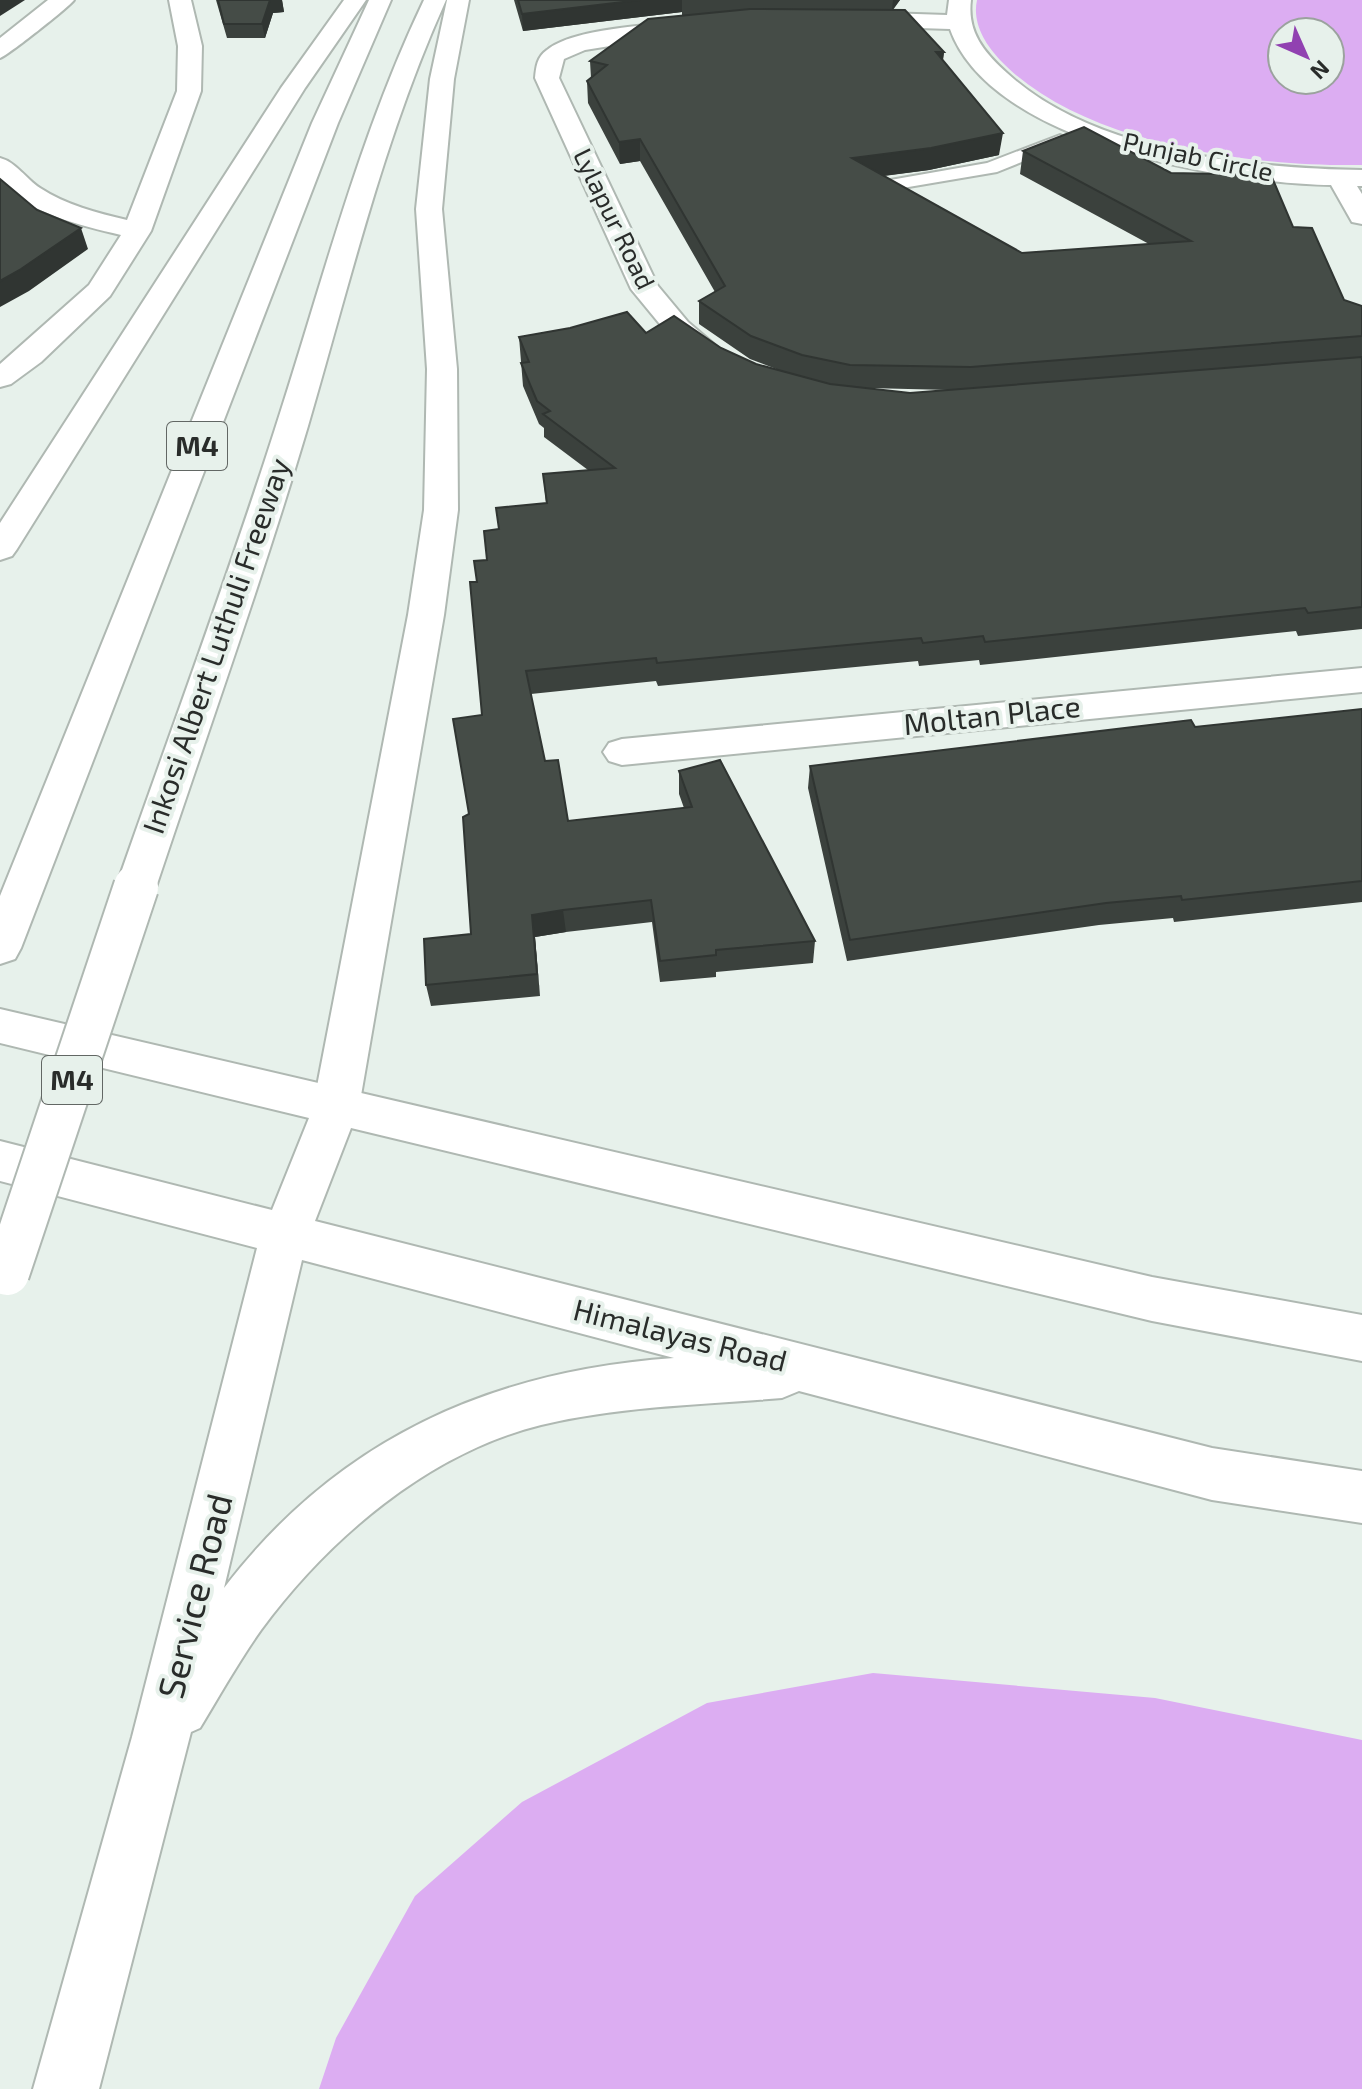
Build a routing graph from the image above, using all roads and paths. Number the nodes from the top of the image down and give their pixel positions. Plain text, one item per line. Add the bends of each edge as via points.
1 (63, 0) edge
2 (180, 0) edge
3 (355, 0) edge
4 (380, 0) edge
5 (435, 0) edge
6 (458, 0) edge
7 (961, 11) edge
8 (835, 19) edge
9 (717, 25) edge
10 (0, 51) edge
11 (1087, 129) junction
12 (0, 166) edge
13 (1351, 179) edge
14 (879, 187) edge
15 (1362, 216) edge
16 (137, 231) junction
17 (737, 369) edge
18 (0, 378) edge
19 (0, 549) edge
20 (1362, 680) edge
21 (622, 752) dead end
22 (0, 948) edge
23 (0, 1026) edge
24 (336, 1107) junction
25 (0, 1161) edge
26 (285, 1236) junction
27 (3, 1284) edge
28 (1362, 1338) edge
29 (819, 1371) junction
30 (1362, 1497) edge
31 (161, 1737) junction
32 (66, 2089) edge

1 - 10 main road
2 - 16 main road via 190,46 189,91
3 - 19 main road via 293,88
4 - 22 main road, M4 via 325,123
5 - 27 main road, Inkosi Albert Luthuli Freeway / M4, bridge via 406,57 366,171 291,428
6 - 24 main road, Service Road via 442,79 429,209 442,369 441,510
7 - 8 main road
7 - 11 main road, Punjab Circle via 971,49 1008,87
9 - 17 main road, Lylapur Road via 579,44 556,54 547,78 645,289 704,351
11 - 13 main road, Punjab Circle via 1197,162
11 - 14 lane via 991,168
12 - 16 main road via 55,206
13 - 15 main road
16 - 18 main road via 100,290
20 - 21 main road, Moltan Place
23 - 24 main road
24 - 26 main road, Service Road
24 - 28 main road via 1152,1299
25 - 26 main road, Himalayas Road
26 - 29 main road, Himalayas Road
26 - 31 main road, Service Road
29 - 30 main road, Himalayas Road via 1212,1474
29 - 31 main road via 587,1391 524,1406 431,1442 320,1523 259,1590
31 - 32 main road, Service Road

